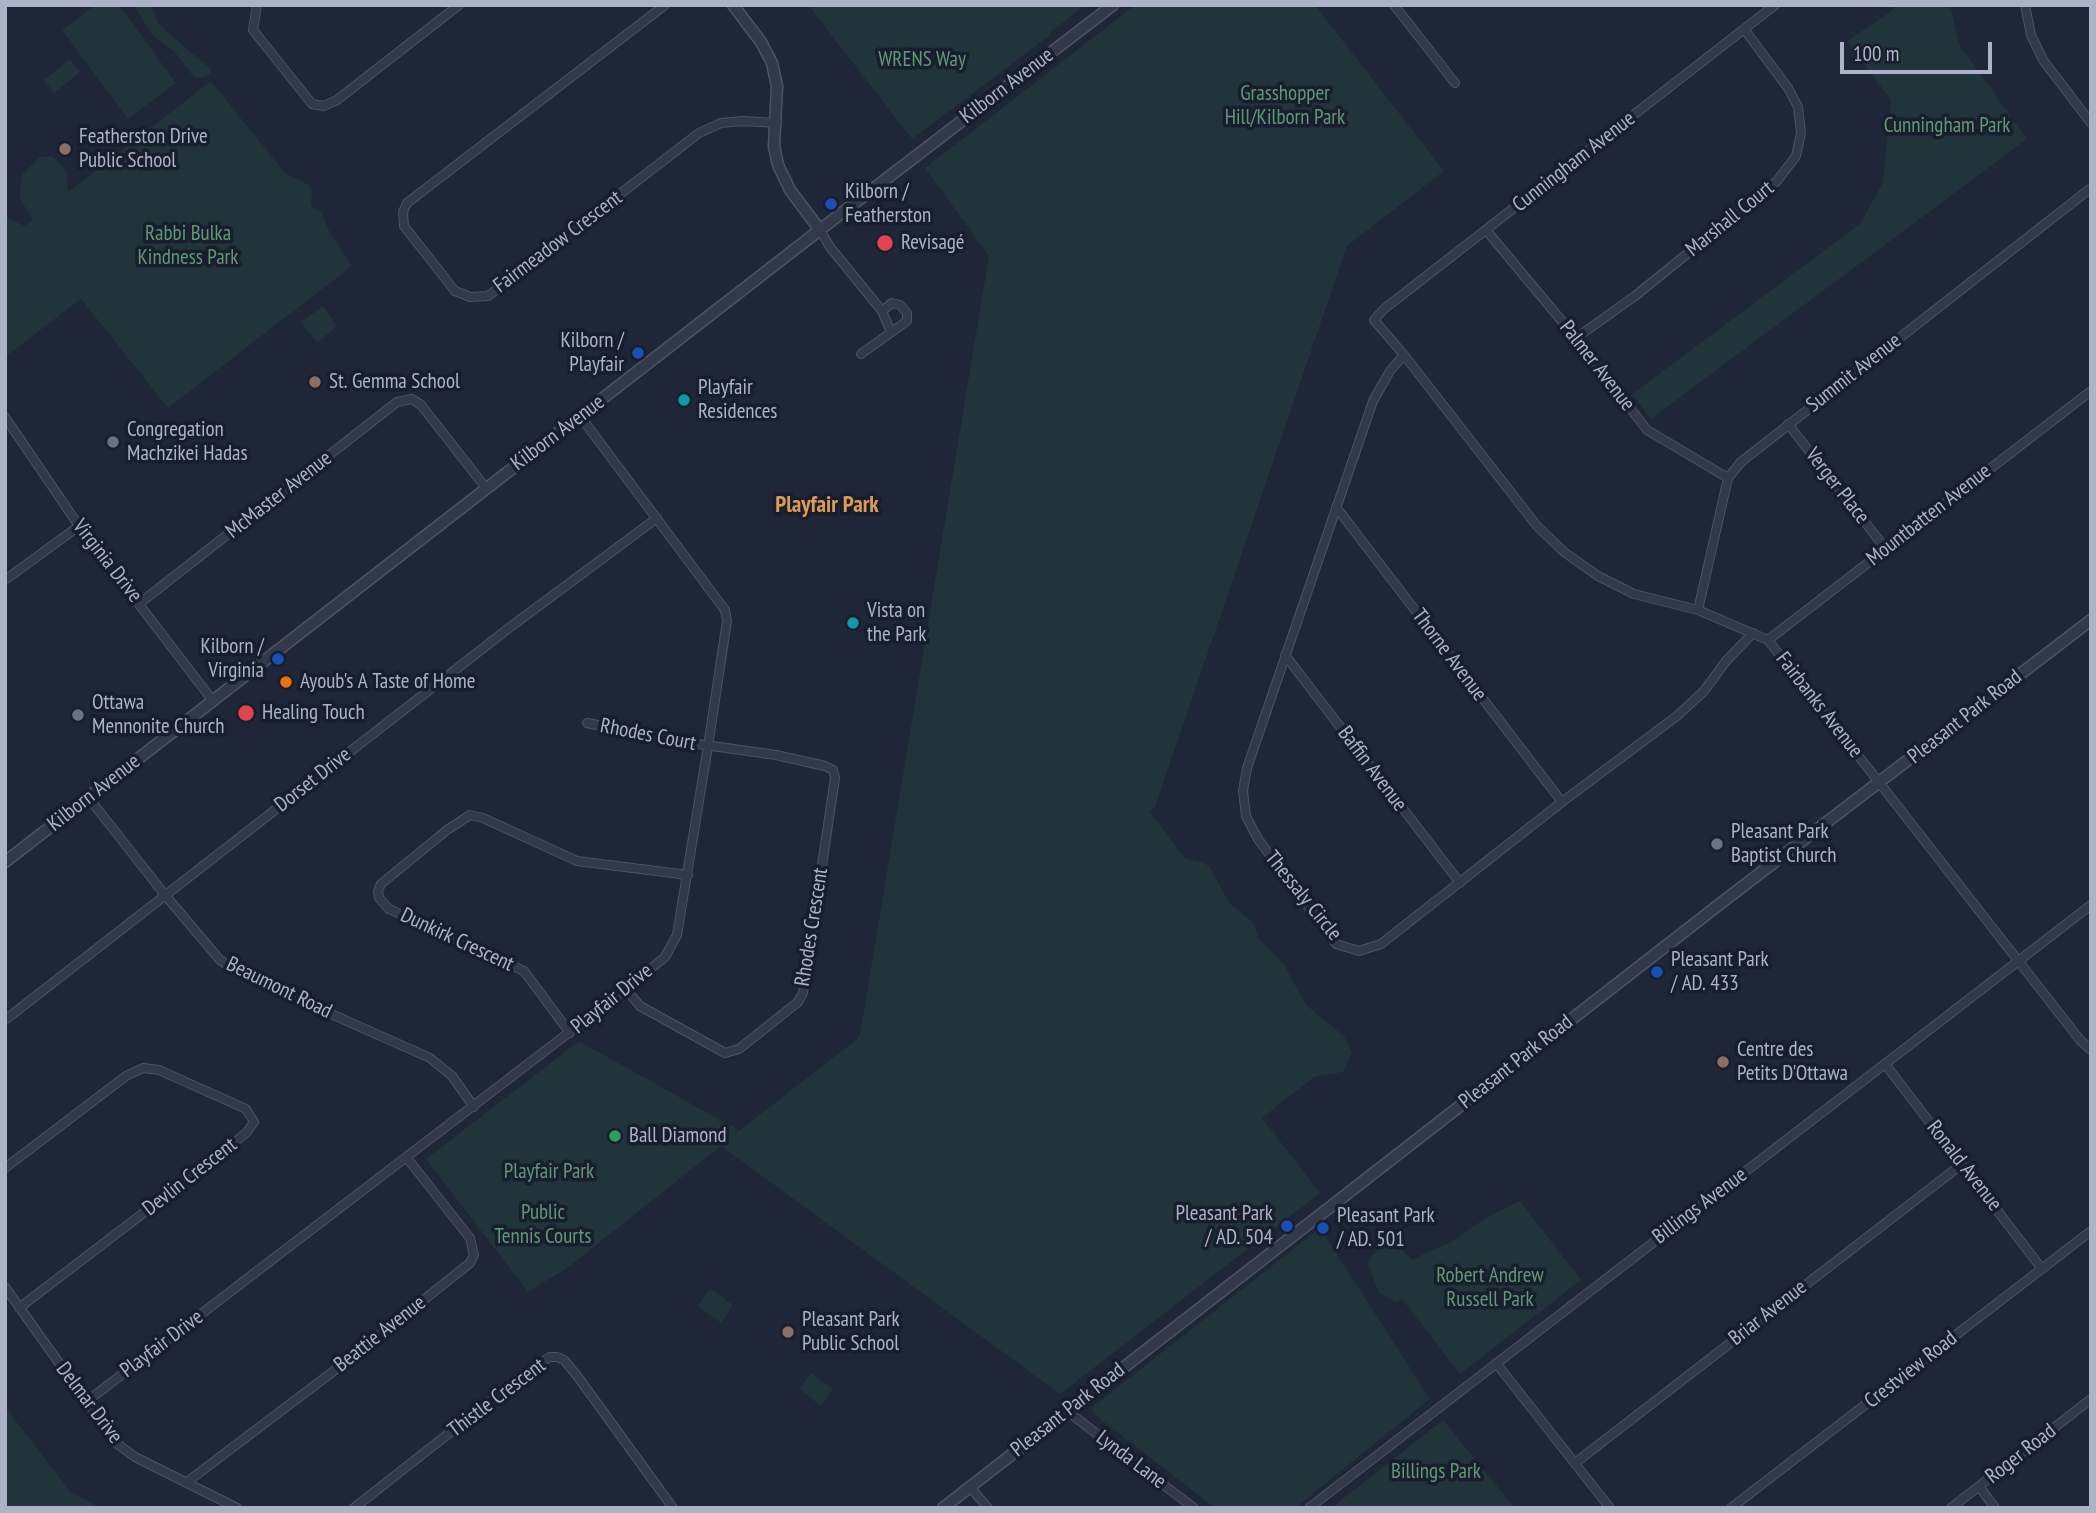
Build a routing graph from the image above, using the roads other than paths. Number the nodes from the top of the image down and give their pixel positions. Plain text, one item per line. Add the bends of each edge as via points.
1 (257, 5) edge
2 (459, 5) edge
3 (665, 5) edge
4 (733, 5) edge
5 (1113, 5) edge
6 (1394, 5) edge
7 (1775, 5) edge
8 (2025, 5) edge
9 (1744, 29) junction
10 (1454, 83) dead end
11 (777, 123) junction
12 (2091, 123) edge
13 (2091, 188) edge
14 (820, 230) junction
15 (1486, 230) junction
16 (882, 311) junction
17 (1374, 320) joint
18 (891, 332) junction
19 (1576, 338) junction
20 (861, 354) dead end
21 (1404, 355) junction
22 (2091, 390) edge
23 (580, 416) junction
24 (5, 417) edge
25 (1788, 424) junction
26 (1728, 478) junction
27 (486, 488) junction
28 (1336, 507) junction
29 (657, 517) junction
30 (79, 526) junction
31 (1886, 549) junction
32 (5, 580) edge
33 (140, 603) junction
34 (1698, 610) junction
35 (2091, 620) edge
36 (1753, 634) junction
37 (1768, 640) junction
38 (1285, 655) junction
39 (213, 701) junction
40 (587, 723) dead end
41 (708, 746) junction
42 (1880, 782) junction
43 (88, 797) junction
44 (1562, 803) junction
45 (5, 862) edge
46 (688, 875) junction
47 (1460, 883) junction
48 (164, 895) junction
49 (2091, 905) edge
50 (2018, 960) junction
51 (626, 989) junction
52 (5, 1020) edge
53 (570, 1033) junction
54 (2091, 1050) edge
55 (1885, 1064) junction
56 (474, 1107) junction
57 (407, 1158) junction
58 (1962, 1164) junction
59 (5, 1168) edge
60 (2091, 1231) edge
61 (2042, 1269) junction
62 (5, 1287) edge
63 (19, 1308) junction
64 (1496, 1363) junction
65 (2091, 1399) edge
66 (86, 1402) junction
67 (1067, 1411) junction
68 (1575, 1463) junction
69 (187, 1482) junction
70 (1979, 1486) junction
71 (970, 1487) junction
72 (237, 1508) edge
73 (354, 1508) edge
74 (673, 1508) edge
75 (943, 1508) edge
76 (988, 1508) edge
77 (1194, 1508) edge
78 (1309, 1508) edge
79 (1610, 1508) edge
80 (1731, 1508) edge
81 (1951, 1508) edge
82 (1995, 1508) edge

1 - 2 street via 253,30 312,104 324,106
3 - 11 street, Fairmeadow Crescent via 407,203 404,226 455,290 470,297 488,296 699,133 721,123
4 - 11 street via 772,63
5 - 14 street, Kilborn Avenue
6 - 10 street
7 - 9 street, Cunningham Avenue
8 - 12 street via 2031,35 2043,60
9 - 15 street, Cunningham Avenue
9 - 19 street, Marshall Court via 1798,107 1801,132 1796,156 1777,181
11 - 14 street via 774,146 778,165
13 - 25 street, Summit Avenue
14 - 16 street
14 - 23 street, Kilborn Avenue
15 - 17 street, Cunningham Avenue
15 - 19 street, Palmer Avenue
16 - 18 street
16 - 18 street via 896,303 907,313 904,325
17 - 21 street, Fairbanks Avenue
18 - 20 street
19 - 26 street, Palmer Avenue via 1647,430
21 - 28 street, Thessaly Circle via 1373,401
21 - 34 street, Fairbanks Avenue via 1537,526 1564,552 1634,594
22 - 31 street, Mountbatten Avenue
23 - 27 street, Kilborn Avenue
23 - 29 street, Playfair Drive
24 - 30 street, Virginia Drive
25 - 26 street, Summit Avenue
25 - 31 street, Verger Place
26 - 34 street
27 - 33 street, McMaster Avenue via 421,405 412,399 397,402
27 - 39 street, Kilborn Avenue
28 - 38 street, Thessaly Circle
28 - 44 street, Thorne Avenue
29 - 41 street, Playfair Drive via 725,610
29 - 48 street, Dorset Drive
30 - 32 street
30 - 33 street, Virginia Drive
31 - 37 street, Mountbatten Avenue
33 - 39 street, Virginia Drive
34 - 36 street, Fairbanks Avenue
35 - 42 street, Pleasant Park Road
36 - 37 street, Fairbanks Avenue
36 - 44 street, Thessaly Circle via 1677,716
37 - 42 street, Fairbanks Avenue
38 - 47 street, Baffin Avenue
38 - 47 street, Thessaly Circle via 1247,768 1243,791 1246,816 1336,944 1359,951 1381,944
39 - 43 street, Kilborn Avenue
40 - 41 street, Rhodes Court
41 - 46 street, Playfair Drive
41 - 51 street, Rhodes Crescent via 776,755 833,770 803,993 739,1049 725,1053 640,1006
42 - 50 street, Fairbanks Avenue
42 - 67 street, Pleasant Park Road
43 - 45 street, Kilborn Avenue
43 - 48 street, Beaumont Road
44 - 47 street, Thessaly Circle
46 - 51 street, Playfair Drive via 677,935 665,957
46 - 53 street, Dunkirk Crescent via 577,862 470,815 381,884 379,898 389,909 524,971
48 - 52 street, Dorset Drive
48 - 56 street, Beaumont Road via 220,960 239,973 430,1058 452,1076
49 - 50 street, Billings Avenue
50 - 54 street, Fairbanks Avenue
50 - 55 street, Billings Avenue
51 - 53 street, Playfair Drive
53 - 56 street, Playfair Drive
55 - 58 street, Ronald Avenue
55 - 64 street, Billings Avenue
56 - 57 street, Playfair Drive
57 - 66 street, Playfair Drive
57 - 69 street, Beattie Avenue via 470,1238 474,1255 470,1263
58 - 61 street, Ronald Avenue
58 - 68 street, Briar Avenue
59 - 63 street, Devlin Crescent via 143,1068 159,1070 246,1109 254,1122 222,1153
60 - 61 street, Crestview Road
61 - 80 street, Crestview Road
62 - 63 street, Delmar Drive
63 - 66 street, Delmar Drive
64 - 68 street
64 - 78 street, Billings Avenue
65 - 70 street, Roger Road
66 - 69 street, Delmar Drive via 116,1443
67 - 71 street, Pleasant Park Road
67 - 77 street, Lynda Lane
68 - 79 street
69 - 72 street, Delmar Drive
70 - 81 street, Roger Road
70 - 82 street
71 - 75 street, Pleasant Park Road
71 - 76 street
73 - 74 street, Thistle Crescent via 550,1357 564,1360 578,1377

